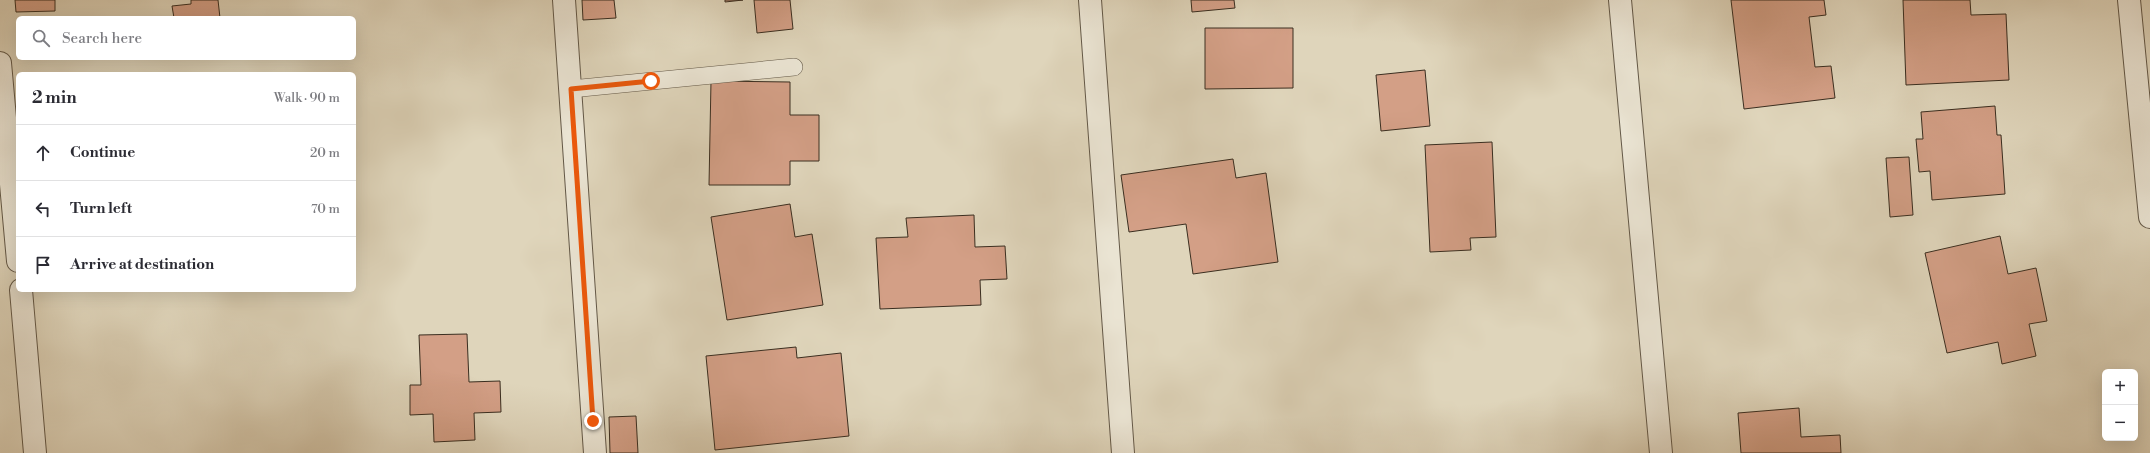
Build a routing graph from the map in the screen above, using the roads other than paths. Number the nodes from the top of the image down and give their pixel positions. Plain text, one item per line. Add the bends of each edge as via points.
1 (564, 0) edge
2 (1090, 0) edge
3 (1620, 0) edge
4 (2129, 0) edge
5 (0, 63) edge
6 (794, 67) dead end
7 (571, 89) junction
8 (2150, 217) edge
9 (16, 239) edge
10 (21, 292) edge
11 (35, 453) edge
12 (595, 453) edge
13 (1123, 453) edge
14 (1661, 453) edge

1 - 7 street
2 - 13 street
3 - 14 street
4 - 8 street
5 - 9 street
6 - 7 lane
7 - 12 street
10 - 11 street

